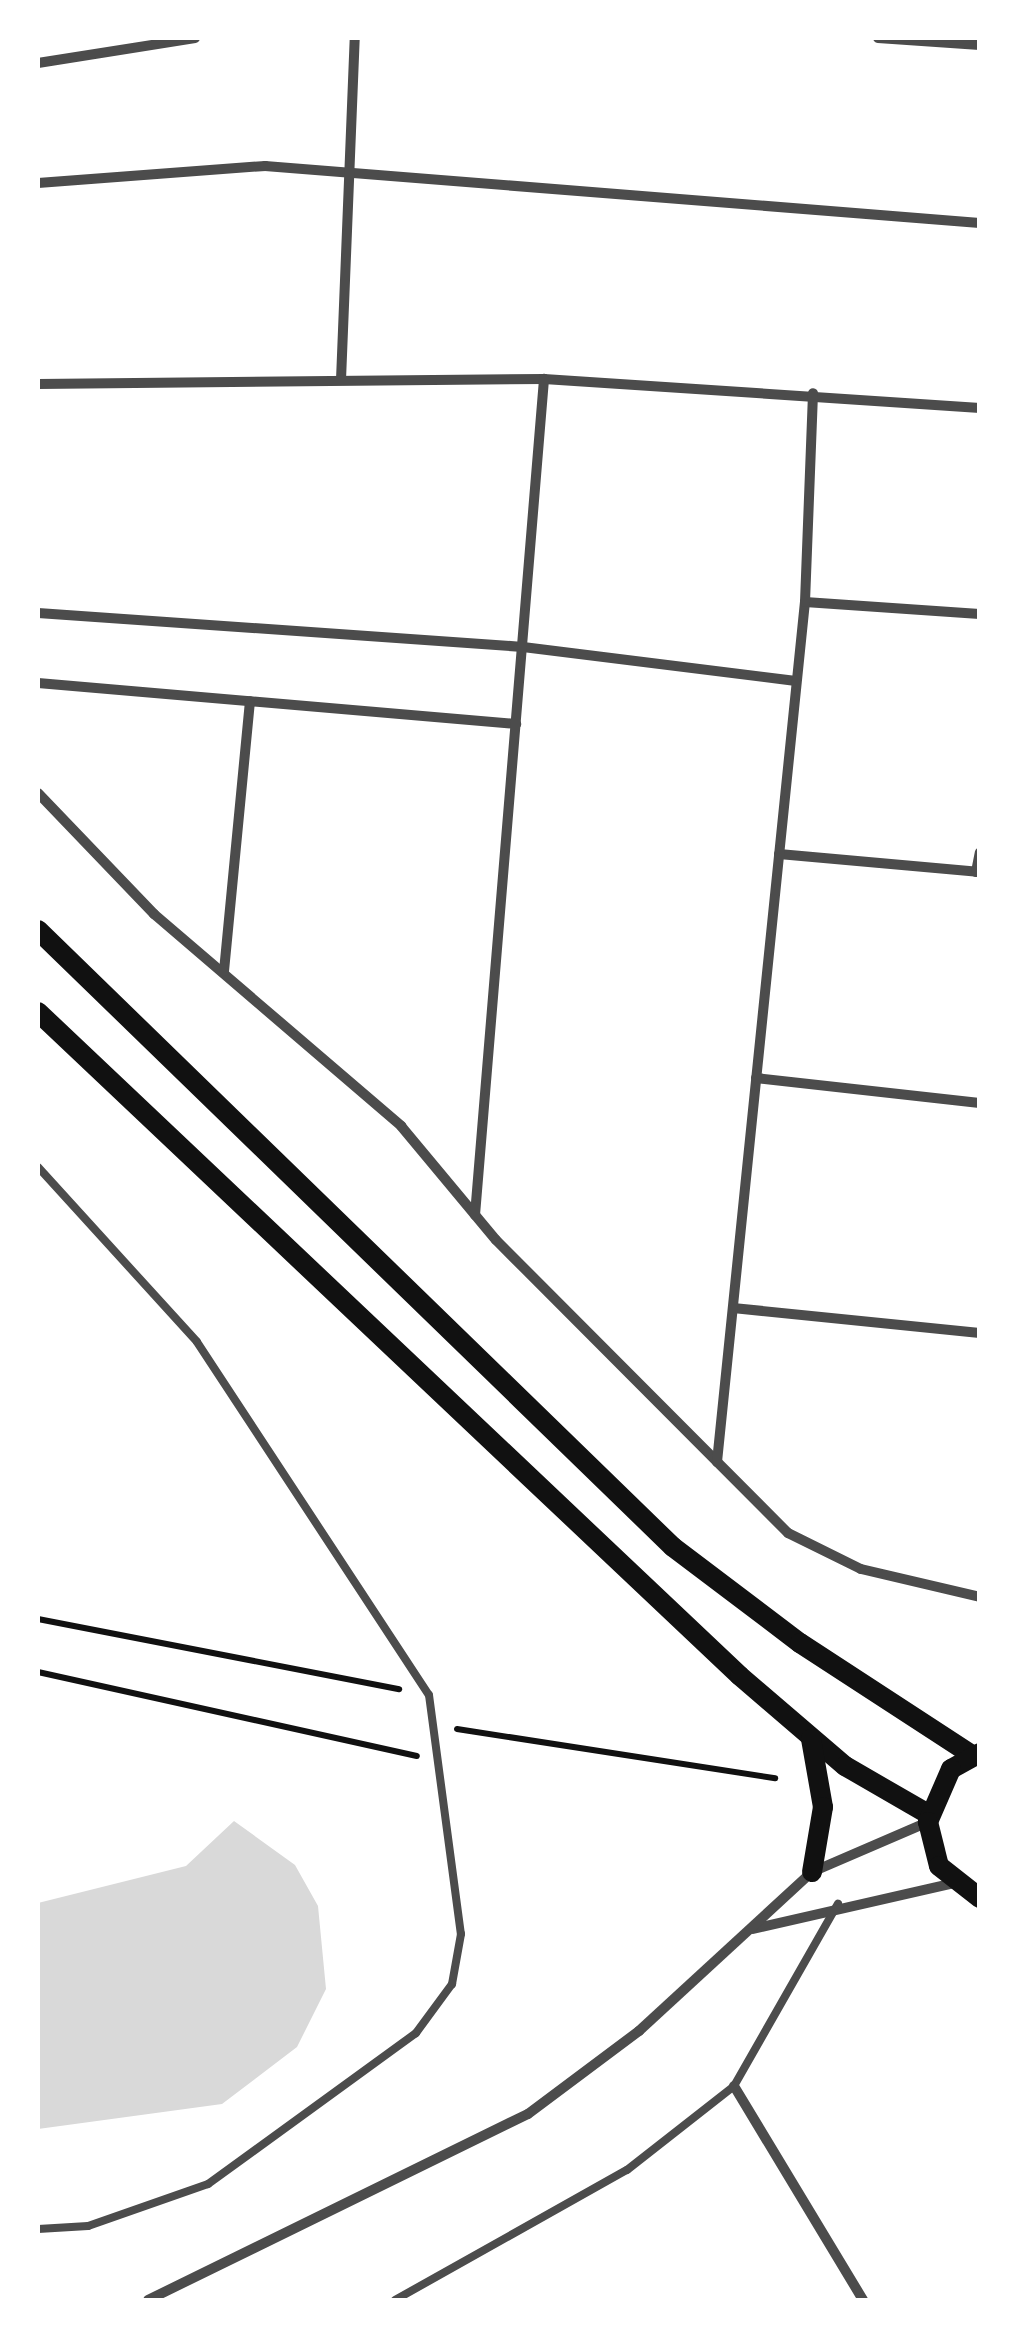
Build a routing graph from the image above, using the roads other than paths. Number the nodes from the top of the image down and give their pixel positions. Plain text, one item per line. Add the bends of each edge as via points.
1 (196, 38) edge
2 (355, 38) edge
3 (878, 38) edge
4 (980, 45) edge
5 (38, 64) edge
6 (348, 173) junction
7 (38, 182) edge
8 (980, 223) edge
9 (341, 380) junction
10 (544, 380) junction
11 (38, 384) edge
12 (812, 392) junction
13 (980, 408) edge
14 (805, 602) junction
15 (38, 612) edge
16 (980, 614) edge
17 (522, 647) junction
18 (796, 681) junction
19 (38, 683) edge
20 (250, 701) junction
21 (516, 724) junction
22 (38, 793) edge
23 (980, 852) edge
24 (779, 854) junction
25 (978, 872) edge
26 (38, 930) edge
27 (224, 970) junction
28 (38, 1012) edge
29 (756, 1078) junction
30 (980, 1103) edge
31 (38, 1167) edge
32 (476, 1216) junction
33 (733, 1308) junction
34 (980, 1332) edge
35 (717, 1462) junction
36 (980, 1598) edge
37 (811, 1740) junction
38 (976, 1754) edge
39 (928, 1818) junction
40 (812, 1872) junction
41 (954, 1883) junction
42 (980, 1898) edge
43 (838, 1904) junction
44 (752, 1929) junction
45 (734, 2086) junction
46 (38, 2229) edge
47 (148, 2300) edge
48 (395, 2300) edge
49 (863, 2300) edge

1 - 5 street
2 - 6 street
3 - 4 street
6 - 7 street via 265,166
6 - 8 street
6 - 9 street
9 - 10 street
9 - 11 street
10 - 12 street
10 - 17 street
12 - 13 street
12 - 14 street
14 - 16 street
14 - 18 street
15 - 17 street
17 - 18 street
17 - 21 street
18 - 24 street
19 - 20 street
20 - 21 street
20 - 27 street
21 - 32 street
22 - 27 street
23 - 25 street
24 - 25 street
24 - 29 street
26 - 38 main road via 673,1547 800,1644
27 - 32 street via 400,1126
28 - 37 main road
29 - 30 street
29 - 33 street
31 - 46 lane via 197,1342 429,1695 460,1934 459,1962 437,2010 208,2184 88,2226
32 - 35 street
33 - 34 street
33 - 35 street
35 - 36 street via 788,1533 862,1569
37 - 39 main road
37 - 40 main road via 824,1807
38 - 39 main road via 952,1769
39 - 40 street
39 - 41 main road
40 - 44 street
41 - 42 main road
41 - 43 street
43 - 44 street
43 - 45 lane
44 - 47 street via 528,2114
45 - 48 lane via 627,2170
45 - 49 street

